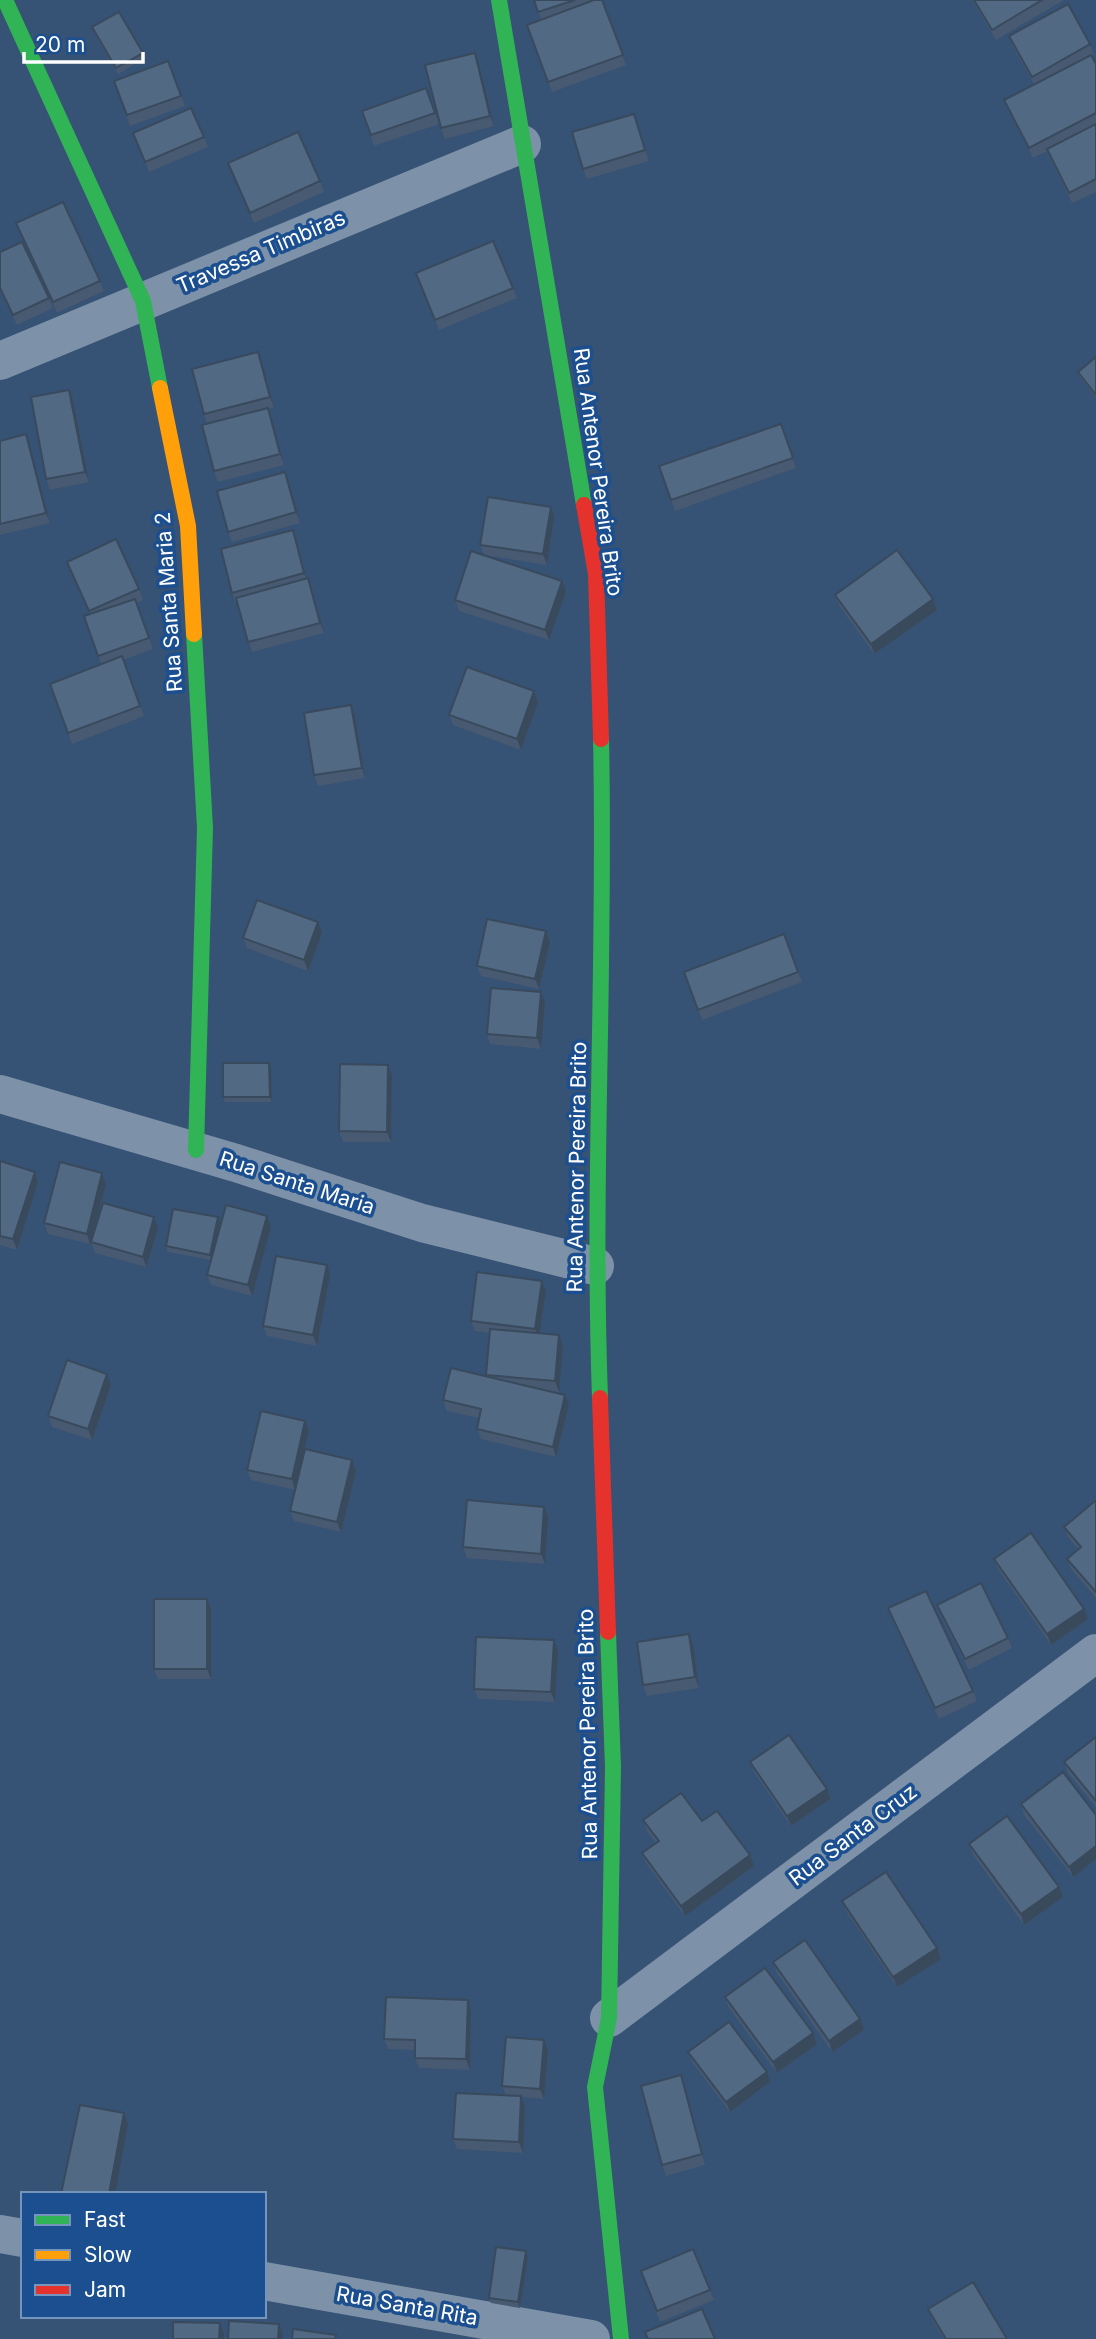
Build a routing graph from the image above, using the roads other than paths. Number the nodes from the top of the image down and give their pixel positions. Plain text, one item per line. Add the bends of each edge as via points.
1 (5, 0) edge
2 (499, 0) edge
3 (522, 144) junction
4 (143, 301) junction
5 (0, 361) edge
6 (0, 1094) edge
7 (196, 1150) junction
8 (595, 1266) junction
9 (1096, 1653) edge
10 (610, 2018) junction
11 (0, 2234) edge
12 (21, 2238) edge
13 (266, 2281) edge
14 (591, 2339) edge
15 (621, 2339) edge

1 - 4 street, Rua Santa Maria 2
2 - 3 street, Rua Antenor Pereira Brito
3 - 4 street, Travessa Timbiras
3 - 8 street, Rua Antenor Pereira Brito via 596,574 604,868
4 - 5 street, Travessa Timbiras
4 - 7 street, Rua Santa Maria 2 via 188,526 205,828
6 - 7 street, Rua Santa Maria
7 - 8 street, Rua Santa Maria via 422,1223
8 - 10 street, Rua Antenor Pereira Brito via 613,1768
9 - 10 street, Rua Santa Cruz
10 - 15 street, Rua Antenor Pereira Brito via 596,2087
11 - 12 street
13 - 14 street, Rua Santa Rita

